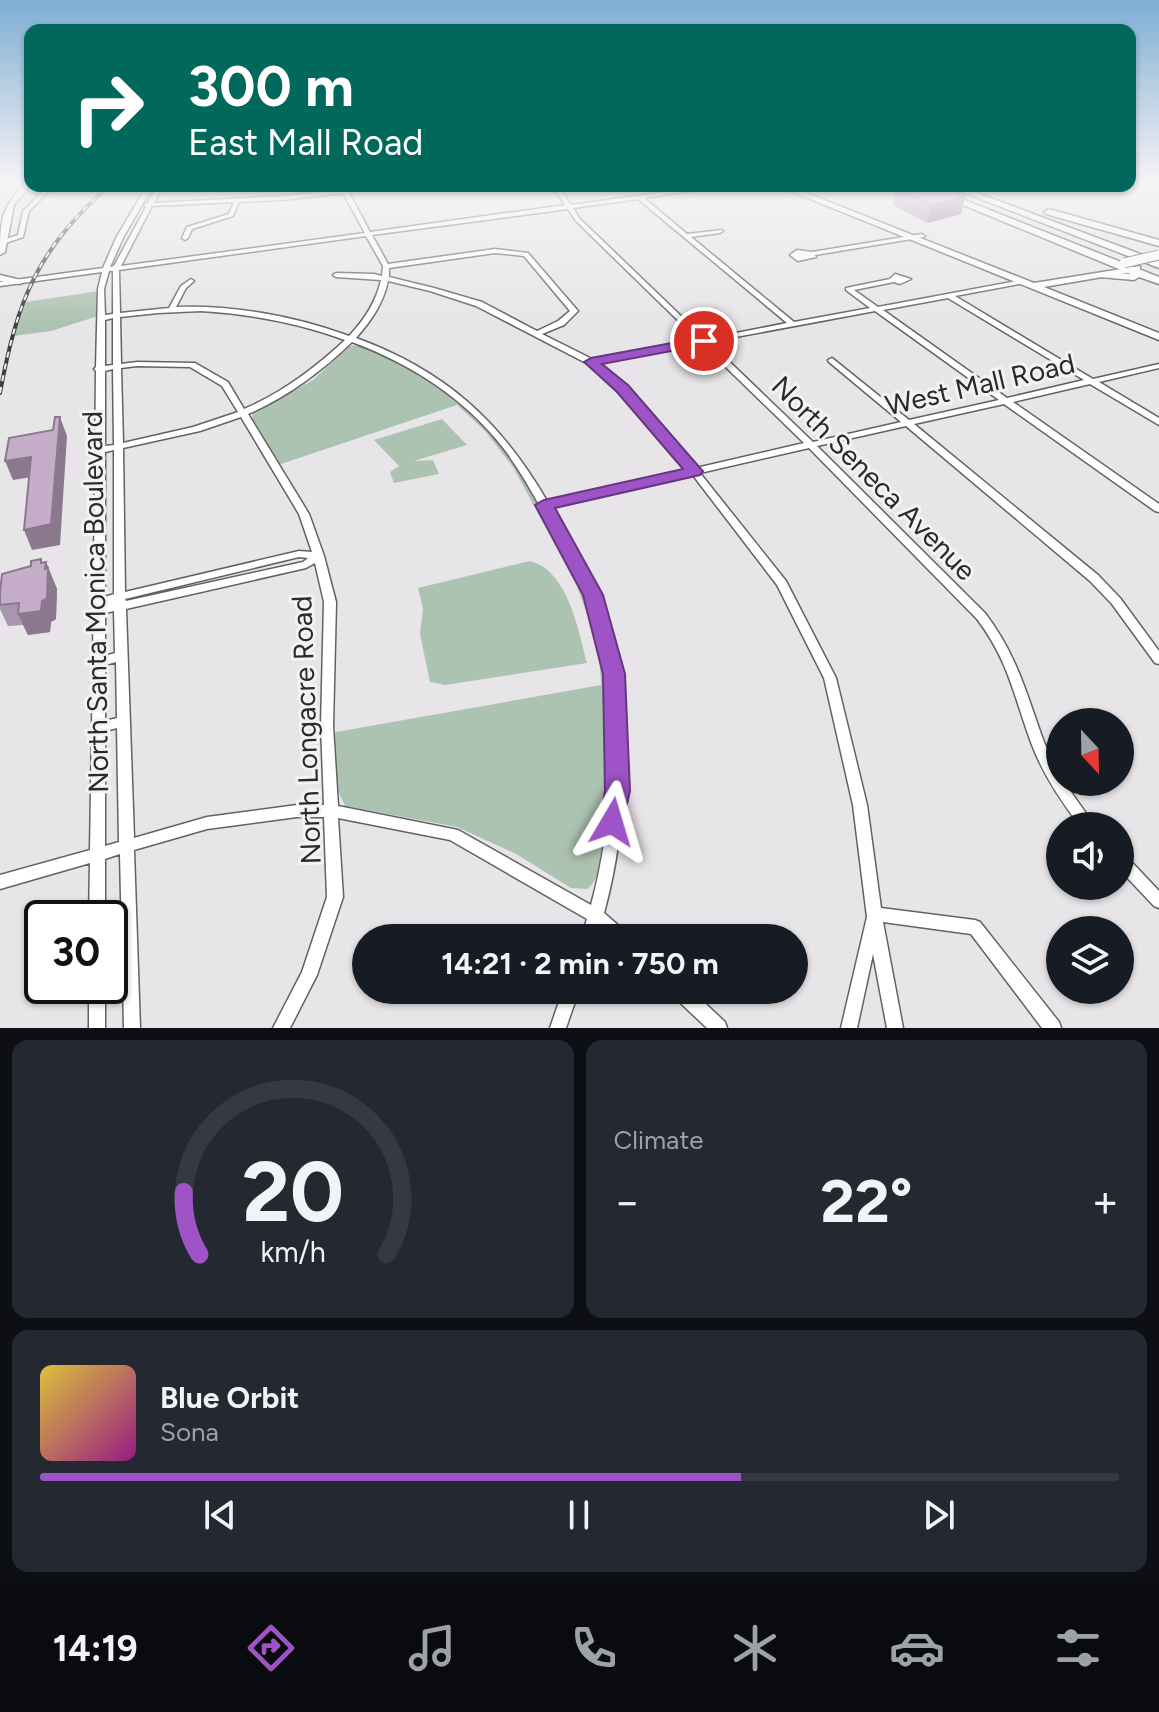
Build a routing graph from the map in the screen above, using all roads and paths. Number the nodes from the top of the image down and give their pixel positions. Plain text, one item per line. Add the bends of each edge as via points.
1 (23, 228) edge
2 (127, 228) edge
3 (138, 228) edge
4 (189, 228) edge
5 (364, 228) edge
6 (418, 228) edge
7 (588, 228) edge
8 (677, 228) edge
9 (893, 228) edge
10 (1026, 228) edge
11 (1042, 228) edge
12 (1063, 228) edge
13 (1105, 228) edge
14 (720, 231) dead end
15 (368, 235) junction
16 (687, 236) junction
17 (917, 237) junction
18 (185, 238) dead end
19 (1155, 243) edge
20 (1, 245) edge
21 (1074, 247) junction
22 (811, 254) dead end
23 (1159, 255) edge
24 (1159, 264) edge
25 (386, 266) junction
26 (1128, 266) junction
27 (116, 269) junction
28 (1092, 269) junction
29 (104, 270) junction
30 (1159, 273) edge
31 (336, 275) dead end
32 (1104, 275) junction
33 (386, 280) junction
34 (894, 280) dead end
35 (0, 281) edge
36 (20, 281) joint
37 (191, 281) dead end
38 (1159, 282) edge
39 (1030, 283) junction
40 (1047, 285) junction
41 (116, 287) junction
42 (101, 289) junction
43 (948, 295) junction
44 (1083, 303) junction
45 (172, 309) junction
46 (875, 309) junction
47 (1112, 314) junction
48 (116, 316) junction
49 (101, 318) junction
50 (792, 324) junction
51 (1159, 329) edge
52 (538, 333) junction
53 (1159, 337) edge
54 (351, 340) junction
55 (704, 341) junction
56 (832, 360) dead end
57 (591, 362) junction
58 (117, 366) junction
59 (1159, 366) edge
60 (98, 369) junction
61 (1093, 381) junction
62 (1005, 401) junction
63 (117, 412) junction
64 (99, 415) junction
65 (243, 416) junction
66 (1159, 422) edge
67 (908, 423) junction
68 (811, 445) junction
69 (118, 447) junction
70 (99, 450) junction
71 (694, 471) junction
72 (544, 505) junction
73 (1159, 509) edge
74 (119, 547) junction
75 (98, 550) junction
76 (319, 556) junction
77 (119, 569) junction
78 (98, 574) junction
79 (120, 602) junction
80 (98, 606) junction
81 (121, 656) junction
82 (1159, 660) edge
83 (97, 663) junction
84 (123, 721) junction
85 (97, 728) junction
86 (334, 811) junction
87 (1077, 812) edge
88 (126, 845) junction
89 (96, 854) junction
90 (1134, 875) edge
91 (0, 882) edge
92 (97, 900) edge
93 (1159, 901) edge
94 (874, 914) junction
95 (596, 916) junction
96 (593, 924) edge
97 (605, 924) edge
98 (97, 1004) edge
99 (566, 1004) edge
100 (694, 1004) edge
101 (97, 1028) edge
102 (132, 1028) edge
103 (281, 1028) edge
104 (558, 1028) edge
105 (719, 1028) edge
106 (849, 1028) edge
107 (895, 1028) edge
108 (1053, 1028) edge

1 - 20 street via 21,236
2 - 29 street, North Santa Monica Boulevard
3 - 27 street, North Santa Monica Boulevard
4 - 18 street
5 - 15 street
6 - 15 street
7 - 55 street, North Seneca Avenue
8 - 16 street
9 - 17 main road
10 - 21 highway
11 - 30 highway
12 - 24 highway
13 - 19 highway
14 - 16 street
15 - 25 street
15 - 27 street
16 - 50 street
17 - 22 street
17 - 39 main road
21 - 26 highway
21 - 28 highway via 1091,257 1096,264
23 - 26 main road, bridge
24 - 26 main road
25 - 33 street
25 - 52 street via 495,251 526,254 574,311
26 - 28 main road
26 - 32 main road
26 - 38 highway
27 - 29 street
27 - 41 street, North Santa Monica Boulevard
28 - 39 main road
29 - 36 street
29 - 42 street, North Santa Monica Boulevard
31 - 33 street
32 - 38 highway
32 - 40 main road
33 - 52 street via 479,304
33 - 54 street via 375,311
34 - 46 street via 848,289
35 - 36 main road
37 - 45 street
39 - 40 main road
39 - 43 street
39 - 44 main road
40 - 44 main road
41 - 42 street
41 - 48 street, North Santa Monica Boulevard
42 - 49 street, North Santa Monica Boulevard
43 - 46 street
43 - 61 street
44 - 47 main road
45 - 48 street
45 - 54 street via 262,316
46 - 50 street
46 - 62 street
47 - 51 main road
47 - 53 main road
48 - 49 street
48 - 58 street, North Santa Monica Boulevard
49 - 60 street, North Santa Monica Boulevard
50 - 55 street
52 - 57 street
54 - 65 street via 302,382
54 - 72 street via 402,361 465,402 500,437
55 - 57 street
55 - 68 street, North Seneca Avenue
56 - 67 street
57 - 71 street via 622,388
58 - 60 street, North Longacre Road
58 - 63 street, North Santa Monica Boulevard
58 - 65 street, North Longacre Road via 192,365 225,384
59 - 61 street, West Mall Road
60 - 64 street, North Santa Monica Boulevard
61 - 62 street, West Mall Road
61 - 66 street
62 - 67 street, West Mall Road
62 - 73 street
63 - 64 street
63 - 69 street, North Santa Monica Boulevard
64 - 70 street, North Santa Monica Boulevard
65 - 69 street
65 - 76 street, North Longacre Road via 304,514
67 - 68 street, West Mall Road
67 - 82 street via 1094,578
68 - 71 street, West Mall Road
68 - 87 street, North Seneca Avenue via 1000,639 1039,747
69 - 70 street
69 - 74 street, North Santa Monica Boulevard
70 - 75 street, North Santa Monica Boulevard
71 - 72 street, West Mall Road
71 - 94 street via 782,584 830,678 860,805
72 - 95 street via 593,595 614,674 617,791
74 - 75 street
74 - 77 street, North Santa Monica Boulevard
75 - 78 street, North Santa Monica Boulevard
76 - 79 street via 306,565
76 - 86 street, North Longacre Road via 330,602 327,726
77 - 78 street
77 - 79 street, North Santa Monica Boulevard
78 - 80 street, North Santa Monica Boulevard
79 - 80 street
79 - 81 street, North Santa Monica Boulevard
80 - 83 street, North Santa Monica Boulevard
81 - 83 street
81 - 84 street, North Santa Monica Boulevard
83 - 85 street, North Santa Monica Boulevard
84 - 85 street
84 - 88 street, North Santa Monica Boulevard
85 - 89 street, North Santa Monica Boulevard
86 - 88 street via 207,823
86 - 95 street via 453,834
86 - 103 street, North Longacre Road via 335,897 309,975
88 - 89 street
88 - 102 street, North Santa Monica Boulevard
89 - 91 street
89 - 92 street, North Santa Monica Boulevard
90 - 93 street
94 - 106 street
94 - 107 street
94 - 108 street via 975,927
95 - 96 street
95 - 97 street
98 - 101 street
99 - 104 street
100 - 105 street

